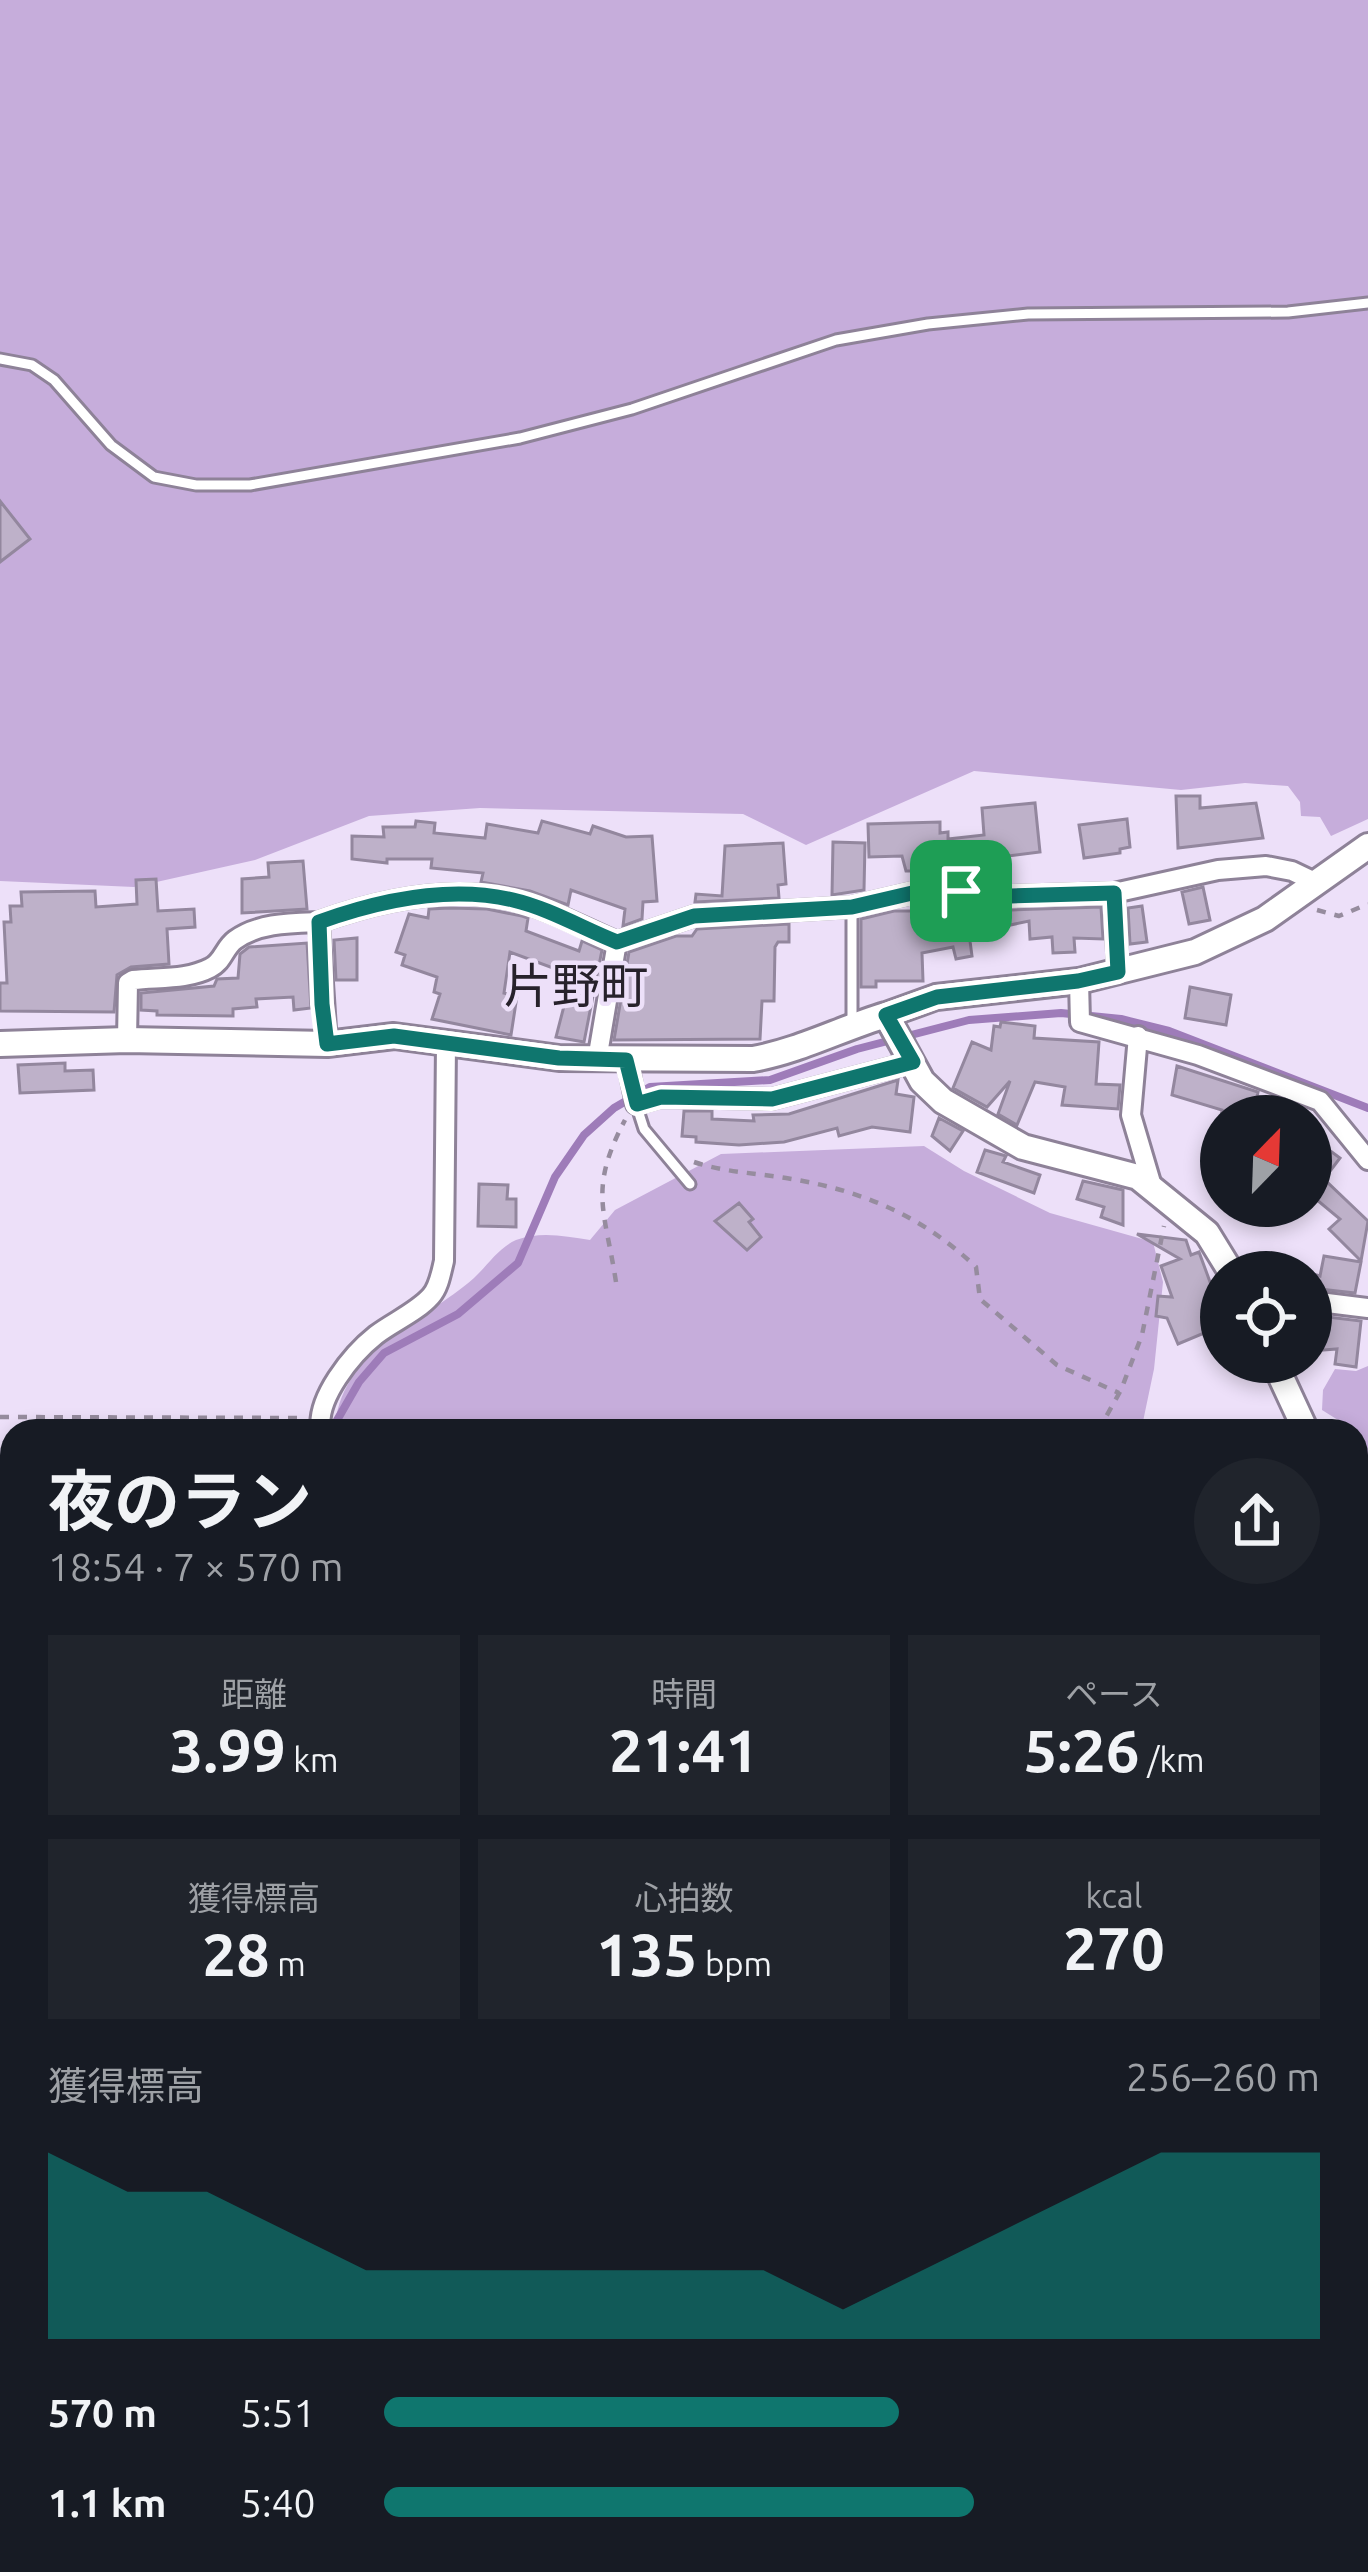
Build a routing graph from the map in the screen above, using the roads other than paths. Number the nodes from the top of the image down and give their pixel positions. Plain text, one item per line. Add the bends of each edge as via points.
1 (1368, 303) edge
2 (0, 358) edge
3 (1368, 846) edge
4 (1307, 888) junction
5 (1114, 893) junction
6 (852, 907) junction
7 (319, 922) junction
8 (617, 942) junction
9 (1118, 972) junction
10 (1078, 981) junction
11 (886, 1015) junction
12 (853, 1025) junction
13 (1138, 1036) junction
14 (127, 1040) junction
15 (446, 1043) junction
16 (0, 1044) edge
17 (327, 1044) junction
18 (597, 1060) junction
19 (626, 1060) junction
20 (913, 1062) junction
21 (637, 1104) junction
22 (1368, 1160) edge
23 (690, 1184) dead end
24 (1159, 1191) junction
25 (1219, 1251) edge
26 (1332, 1304) edge
27 (1368, 1308) edge
28 (1284, 1383) edge
29 (323, 1419) edge
30 (1300, 1419) edge

1 - 2 lane via 928,324 836,340 632,410 520,438 250,485 154,477 111,445 54,380 32,364
3 - 4 main road
4 - 5 street via 1292,871 1266,866
4 - 9 main road via 1195,952
5 - 6 street via 1011,896 938,887
5 - 9 street
6 - 8 street via 694,916
6 - 12 lane
7 - 8 street via 464,893 516,901
7 - 14 street via 247,933 203,971 128,983
7 - 17 street
8 - 18 street
9 - 10 main road
10 - 11 main road via 937,997
10 - 13 street via 1080,1022
11 - 12 main road
11 - 20 main road
12 - 19 main road via 753,1059
13 - 22 street via 1321,1101
13 - 24 street via 1131,1115
14 - 16 main road
14 - 17 main road
15 - 17 main road via 394,1036
15 - 18 main road
15 - 29 street via 439,1282 346,1367
18 - 19 main road
19 - 21 street
20 - 21 street via 772,1099 661,1097
20 - 24 main road via 943,1101 991,1132 1049,1157 1138,1177
21 - 23 lane via 644,1129
24 - 25 main road
26 - 27 street
28 - 30 main road

